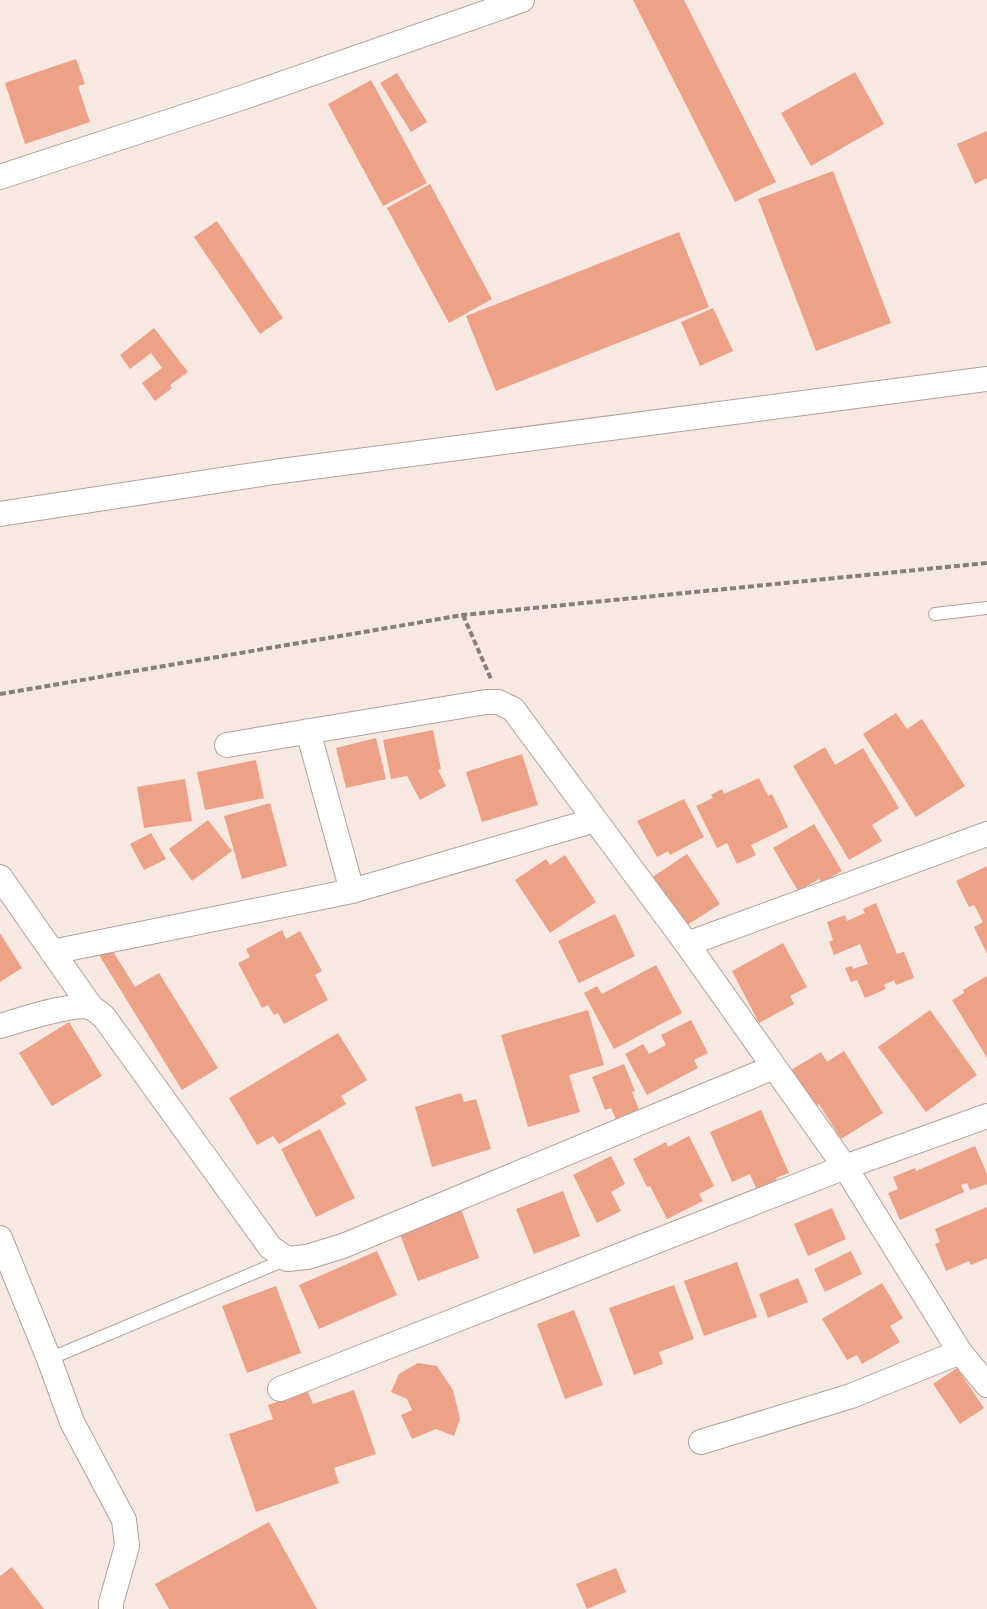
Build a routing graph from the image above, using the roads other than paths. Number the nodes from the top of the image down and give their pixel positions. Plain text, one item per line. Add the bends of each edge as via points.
1 (522, 0) edge
2 (0, 177) edge
3 (987, 379) edge
4 (0, 514) edge
5 (987, 608) edge
6 (935, 614) dead end
7 (308, 731) junction
8 (227, 745) dead end
9 (595, 820) junction
10 (987, 834) edge
11 (0, 877) edge
12 (352, 891) junction
13 (687, 944) junction
14 (52, 952) junction
15 (91, 1007) junction
16 (0, 1026) edge
17 (774, 1067) junction
18 (987, 1116) edge
19 (845, 1167) junction
20 (0, 1238) edge
21 (287, 1259) junction
22 (960, 1352) junction
23 (49, 1359) junction
24 (987, 1385) edge
25 (280, 1389) dead end
26 (700, 1442) dead end
27 (111, 1609) edge

1 - 2 street
3 - 4 street via 286,470
5 - 6 lane
7 - 8 street
7 - 9 street via 498,702 513,709
7 - 12 street
9 - 12 street
9 - 13 street
10 - 13 street
11 - 14 street
12 - 14 street
13 - 17 street
14 - 15 street
15 - 16 street via 75,1007
15 - 21 street via 118,1035 270,1247
17 - 19 street
17 - 21 street via 343,1246
18 - 19 street
19 - 22 street
19 - 25 street
20 - 23 street
21 - 23 lane
22 - 24 street
22 - 26 street via 851,1396
23 - 27 street via 72,1422 124,1520 127,1546

